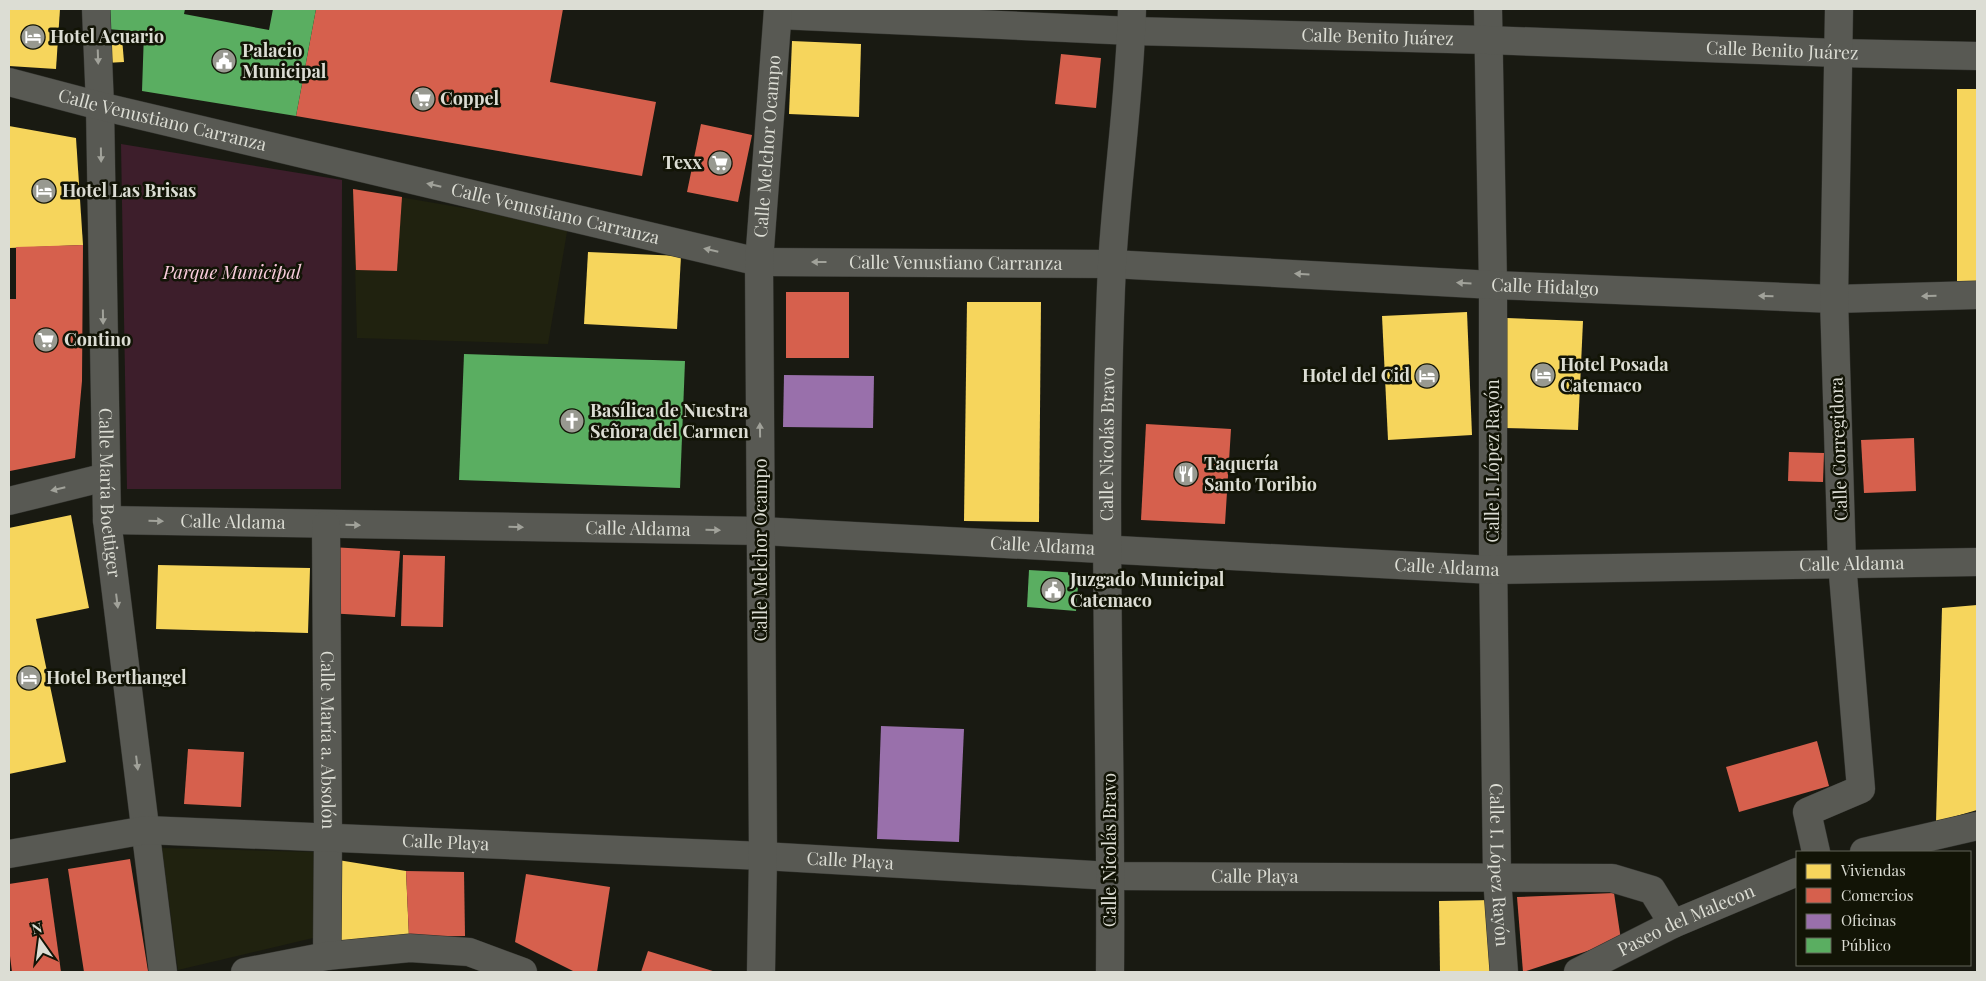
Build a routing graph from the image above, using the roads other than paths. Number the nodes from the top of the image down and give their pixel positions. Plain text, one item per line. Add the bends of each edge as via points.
1 (96, 9) edge
2 (1488, 9) edge
3 (1839, 9) edge
4 (778, 12) edge
5 (1132, 20) edge
6 (1487, 40) junction
7 (1838, 53) junction
8 (1977, 56) edge
9 (9, 82) edge
10 (100, 106) junction
11 (758, 262) junction
12 (1112, 264) junction
13 (1493, 285) junction
14 (1977, 295) edge
15 (1834, 299) junction
16 (106, 478) junction
17 (9, 501) edge
18 (107, 520) junction
19 (326, 524) junction
20 (761, 531) junction
21 (1106, 551) junction
22 (1977, 562) edge
23 (1842, 564) junction
24 (1493, 570) junction
25 (1977, 826) edge
26 (146, 830) junction
27 (328, 837) junction
28 (1816, 851) edge
29 (1868, 851) edge
30 (9, 854) edge
31 (763, 856) junction
32 (1796, 872) edge
33 (1111, 876) junction
34 (1497, 878) junction
35 (1673, 924) junction
36 (327, 956) junction
37 (163, 972) edge
38 (245, 972) edge
39 (523, 972) edge
40 (761, 972) edge
41 (1110, 972) edge
42 (1504, 972) edge
43 (1578, 972) edge

1 -> 10 street, Calle María Boettiger
2 - 6 street, Calle I. López Rayón
3 - 7 street, Calle Corregidora
4 - 5 street, Calle Benito Juárez
4 - 11 street, Calle Melchor Ocampo
5 - 6 street, Calle Benito Juárez
5 - 12 street, Calle Nicolás Bravo
6 - 7 street, Calle Benito Juárez
6 - 13 street, Calle I. López Rayón
7 - 8 street, Calle Benito Juárez
7 - 15 street, Calle Corregidora
9 - 10 street, Calle Venustiano Carranza
11 -> 10 street, Calle Venustiano Carranza
10 -> 16 street, Calle María Boettiger
12 -> 11 street, Calle Venustiano Carranza
20 -> 11 street, Calle Melchor Ocampo
13 -> 12 street, Calle Hidalgo
12 - 21 street, Calle Nicolás Bravo
15 -> 13 street, Calle Hidalgo
13 - 24 street, Calle I. López Rayón
14 -> 15 street, Calle Hidalgo
15 - 23 street, Calle Corregidora
16 -> 17 street
16 - 18 street, Calle María Boettiger
18 -> 19 street, Calle Aldama
18 -> 26 street, Calle María Boettiger
19 -> 20 street, Calle Aldama
19 - 27 street, Calle María a. Absolón
20 - 21 street, Calle Aldama
20 - 31 street, Calle Melchor Ocampo
21 - 24 street, Calle Aldama
21 - 33 street, Calle Nicolás Bravo
22 - 23 street, Calle Aldama
23 - 24 street, Calle Aldama
23 - 28 street, Calle Corregidora via 1861,789 1807,812
24 - 34 street, Calle I. López Rayón
25 - 29 street
26 - 27 street, Calle Playa
26 - 30 street, Calle Playa
26 - 37 street, Calle María Boettiger
27 - 31 street, Calle Playa
27 - 36 street, Calle María a. Absolón
31 - 33 street, Calle Playa
31 - 40 street, Calle Melchor Ocampo
32 - 35 street, Paseo del Malecon
33 - 34 street, Calle Playa
33 - 41 street, Calle Nicolás Bravo
34 - 35 street, Calle Playa via 1612,878 1652,890
34 - 42 street, Calle I. López Rayón
35 - 43 street, Paseo del Malecon
36 - 38 street
36 - 39 street via 410,948 469,952

